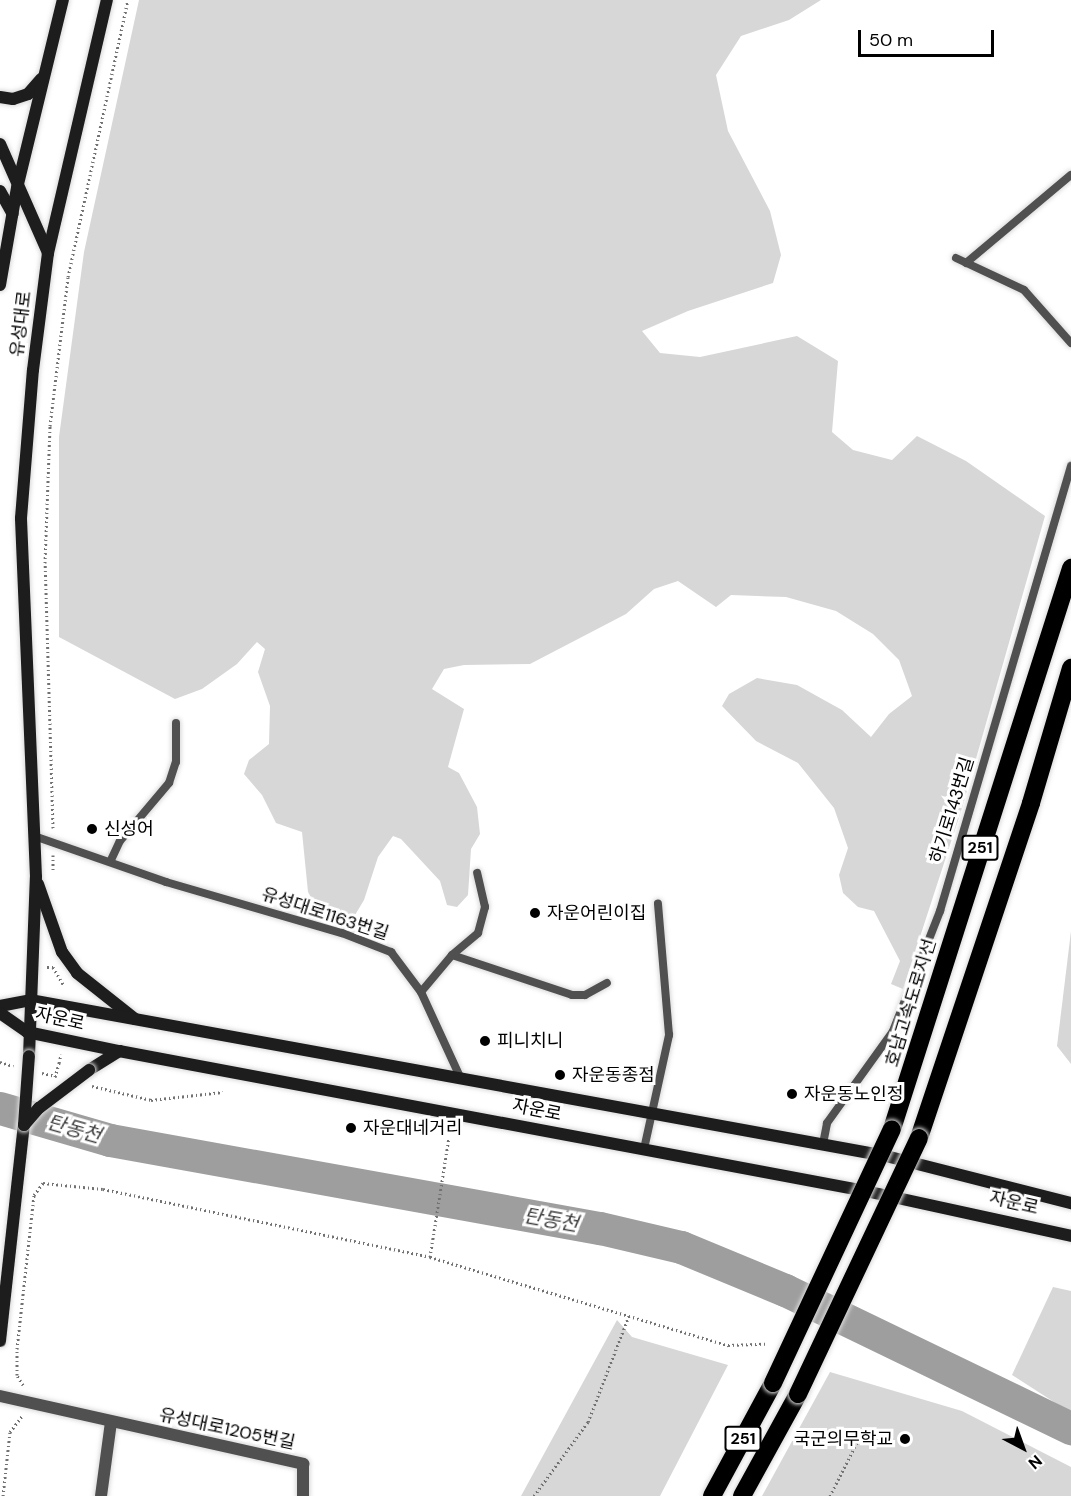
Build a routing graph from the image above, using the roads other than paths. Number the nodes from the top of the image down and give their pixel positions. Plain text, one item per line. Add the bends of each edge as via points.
1 (63, 0) edge
2 (107, 0) edge
3 (42, 78) junction
4 (0, 97) edge
5 (0, 144) edge
6 (1071, 175) edge
7 (17, 188) junction
8 (0, 191) edge
9 (13, 214) junction
10 (48, 252) junction
11 (956, 258) dead end
12 (966, 263) junction
13 (0, 285) edge
14 (1071, 343) edge
15 (1071, 466) edge
16 (1071, 568) edge
17 (1071, 668) edge
18 (176, 723) dead end
19 (34, 836) junction
20 (111, 860) junction
21 (477, 873) dead end
22 (36, 877) junction
23 (658, 903) dead end
24 (452, 955) junction
25 (608, 983) dead end
26 (421, 992) junction
27 (30, 1000) junction
28 (0, 1006) edge
29 (0, 1013) edge
30 (136, 1020) junction
31 (27, 1032) junction
32 (119, 1051) junction
33 (461, 1079) junction
34 (653, 1113) junction
35 (24, 1125) junction
36 (823, 1144) junction
37 (644, 1149) junction
38 (1071, 1203) edge
39 (1071, 1236) edge
40 (0, 1341) edge
41 (0, 1396) edge
42 (111, 1422) junction
43 (101, 1496) edge
44 (303, 1496) edge
45 (712, 1496) edge
46 (742, 1496) edge

1 - 3 street, 유성대로
2 - 10 street, 유성대로
3 - 4 street via 28,94 13,99
3 - 7 street, 유성대로
5 - 7 street
6 - 12 lane
7 - 9 street, 유성대로
7 - 10 street
8 - 9 street
9 - 13 street, 유성대로
10 - 19 street, 유성대로 via 21,518
11 - 12 lane
12 - 14 lane via 1024,290
15 - 36 lane, 하기로143번길 via 940,911 893,1031 827,1123
16 - 45 highway, 호남고속도로지선 / 251, bridge via 892,1129 773,1383
17 - 46 highway, 251, bridge via 1031,803 919,1138 798,1394
18 - 20 lane via 176,762 169,783 120,841
19 - 20 lane, 유성대로1163번길
19 - 22 street, 유성대로
20 - 26 lane, 유성대로1163번길 via 166,882 342,933 391,952
21 - 24 lane via 484,908 478,933
22 - 27 street, 유성대로
22 - 30 street via 63,952 77,973
23 - 34 lane via 669,1035
24 - 25 lane via 572,996 585,995
24 - 26 lane
26 - 33 lane, 유성대로1163번길
27 - 28 street, 자운로
27 - 30 street, 자운로
27 - 31 street, 유성대로
29 - 31 street, 자운로
30 - 33 street, 자운로
31 - 32 street, 자운로
31 - 35 street, 유성대로, bridge
32 - 35 street, bridge via 39,1108
32 - 37 street, 자운로
33 - 34 street, 자운로
34 - 36 street, 자운로
34 - 37 lane
35 - 40 street, 유성대로
36 - 38 street, 자운로
37 - 39 street, 자운로 via 1023,1223
41 - 42 street, 유성대로1205번길
42 - 43 street
42 - 44 street, 유성대로1205번길 via 303,1464

